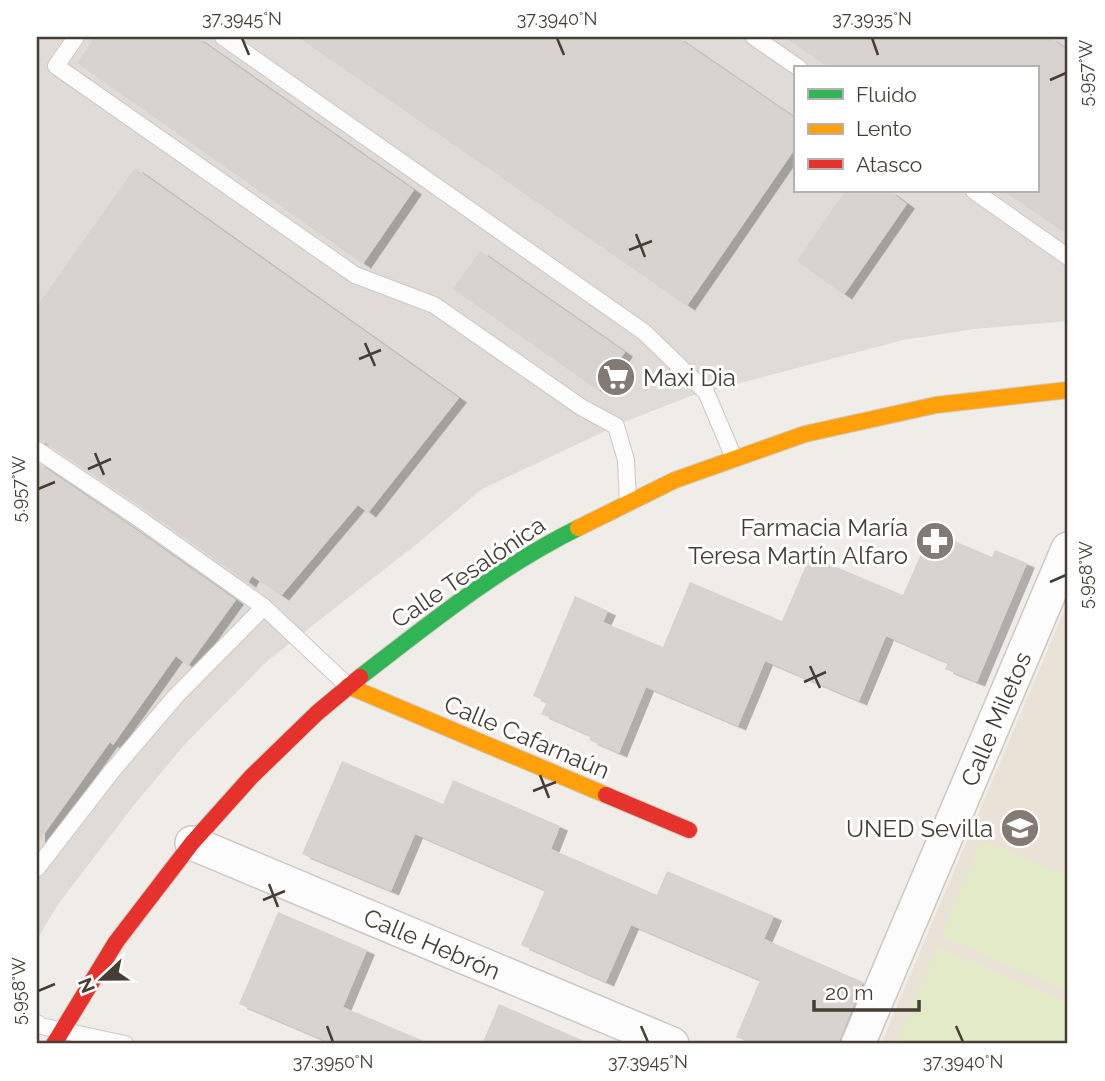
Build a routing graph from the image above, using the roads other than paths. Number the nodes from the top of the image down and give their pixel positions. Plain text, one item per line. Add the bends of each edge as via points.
1 (76, 37) edge
2 (223, 37) edge
3 (754, 37) edge
4 (796, 66) edge
5 (975, 192) edge
6 (1068, 257) edge
7 (1068, 390) edge
8 (37, 450) edge
9 (734, 458) junction
10 (628, 502) junction
11 (1068, 549) edge
12 (1061, 587) edge
13 (264, 607) junction
14 (348, 687) junction
15 (689, 830) dead end
16 (192, 843) junction
17 (37, 868) edge
18 (37, 1023) edge
19 (58, 1037) edge
20 (125, 1044) edge
21 (672, 1044) edge
22 (859, 1044) edge

1 - 10 lane via 56,66 355,275 434,305 581,407 616,426 626,460
2 - 9 lane via 644,332 706,392
3 - 4 lane
5 - 6 lane
7 - 9 street, Calle Tesalónica via 936,405 805,435
8 - 13 lane
9 - 10 street, Calle Tesalónica
10 - 14 street, Calle Tesalónica via 552,540 464,597
11 - 12 street, Calle Miletos
12 - 22 street, Calle Miletos
13 - 14 lane
13 - 17 lane via 176,696
14 - 15 street, Calle Cafarnaún
14 - 16 street, Calle Tesalónica via 251,778
16 - 19 street, Calle Tesalónica via 117,942
16 - 21 street, Calle Hebrón
18 - 19 lane
19 - 20 lane

